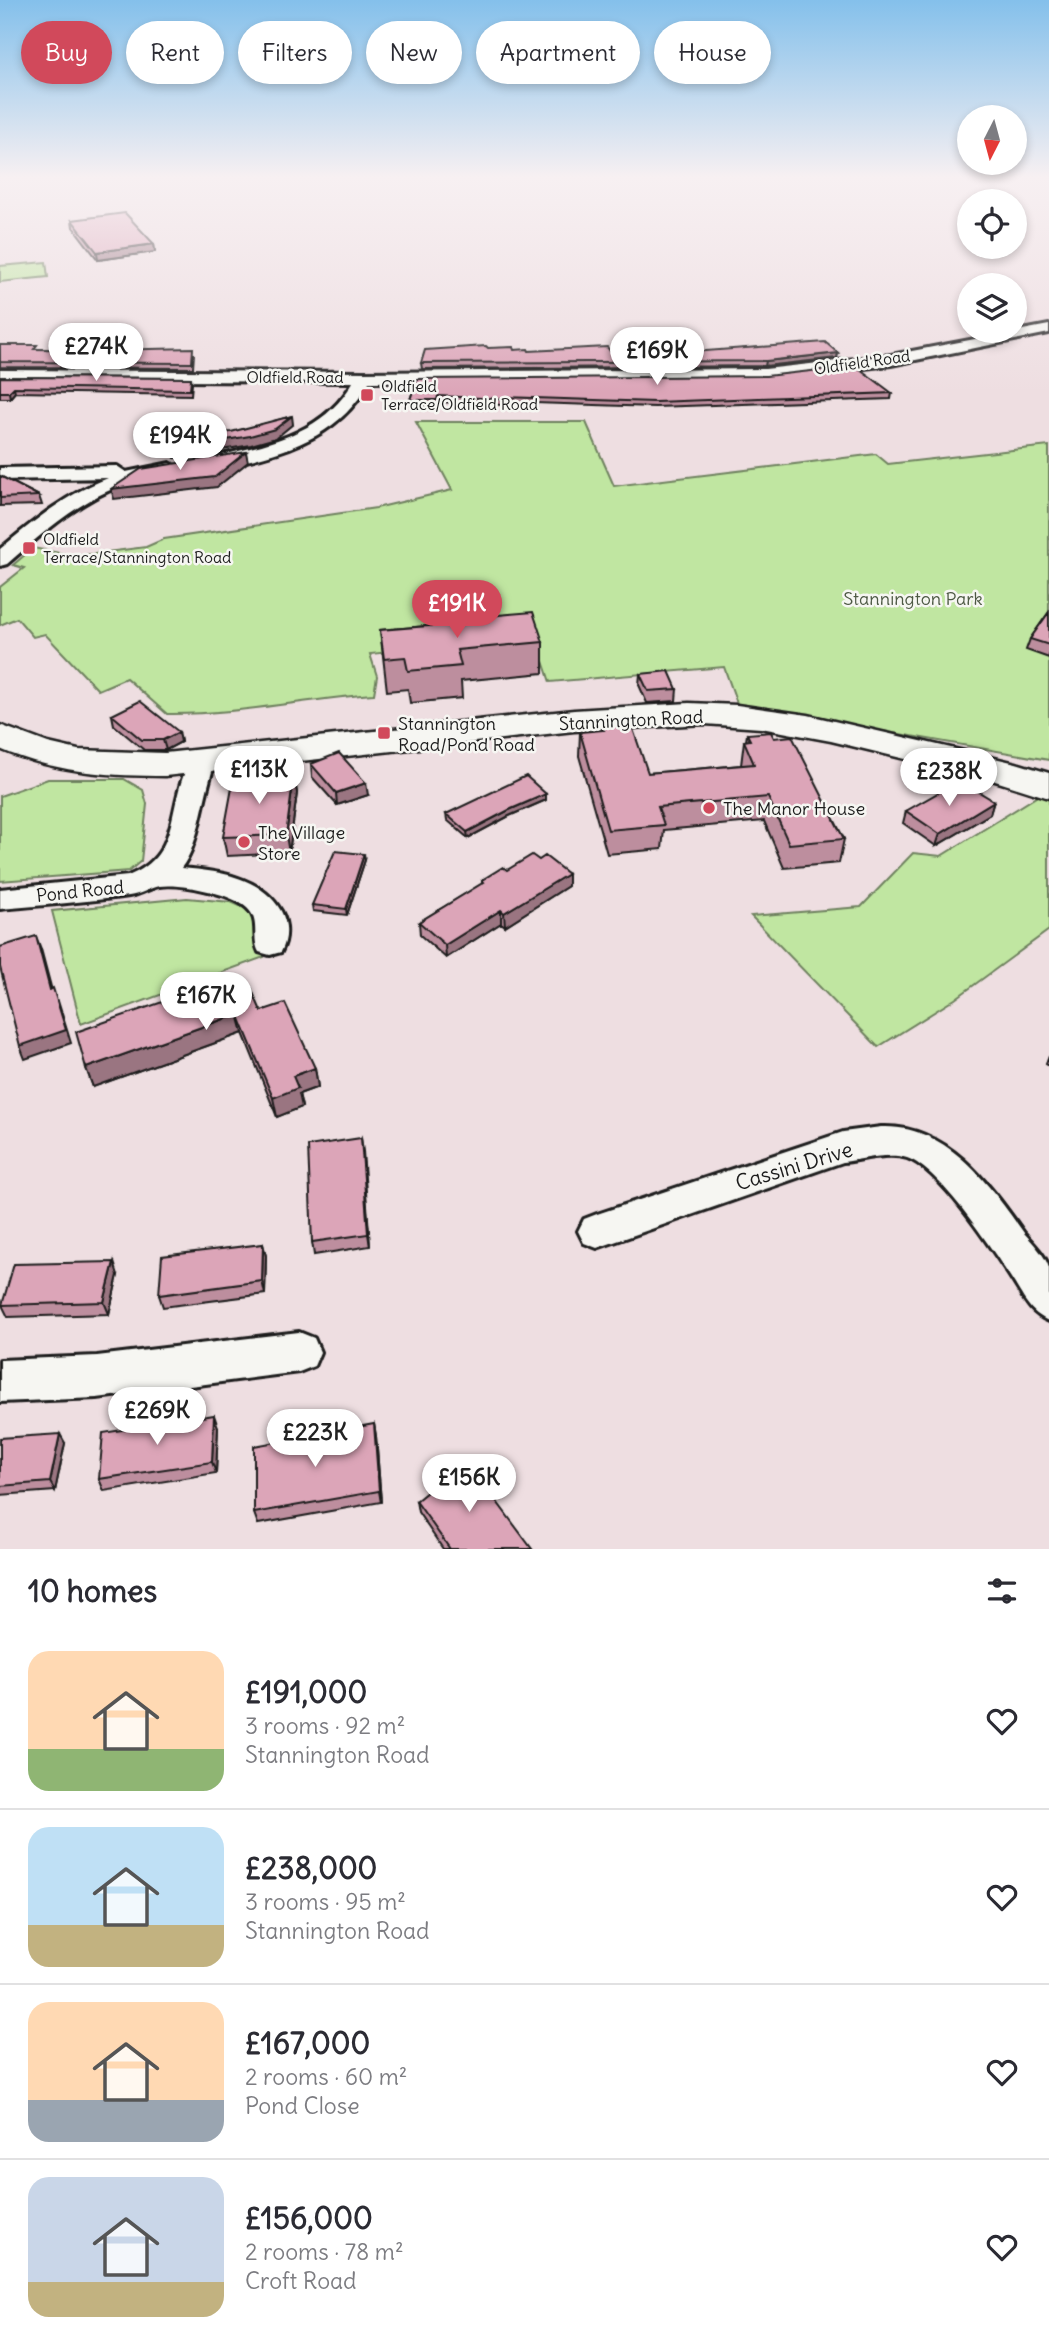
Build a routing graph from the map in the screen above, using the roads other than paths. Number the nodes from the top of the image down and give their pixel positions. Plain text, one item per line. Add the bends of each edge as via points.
1 (1049, 329) edge
2 (0, 375) edge
3 (364, 377) junction
4 (143, 471) junction
5 (0, 474) edge
6 (47, 474) junction
7 (74, 499) junction
8 (0, 560) edge
9 (0, 736) edge
10 (203, 761) junction
11 (1049, 786) edge
12 (157, 876) junction
13 (0, 899) edge
14 (270, 944) dead end
15 (597, 1231) dead end
16 (1049, 1303) edge
17 (299, 1352) dead end
18 (0, 1381) edge

1 - 3 street, Oldfield Road via 891,360 765,374
2 - 3 street, Oldfield Road
3 - 4 street via 357,394 342,409 311,433 284,446 214,462
4 - 6 street
4 - 7 street
5 - 6 street
6 - 7 street
7 - 8 street
9 - 10 main road, Stannington Road via 32,751 87,761
10 - 11 main road, Stannington Road via 608,718 734,715 873,740
10 - 12 street via 176,855
12 - 13 street, Pond Road via 132,886
12 - 14 street via 221,884 255,899 268,913
15 - 16 street, Cassini Drive via 843,1147 877,1142 916,1145 943,1161
17 - 18 street via 97,1377

